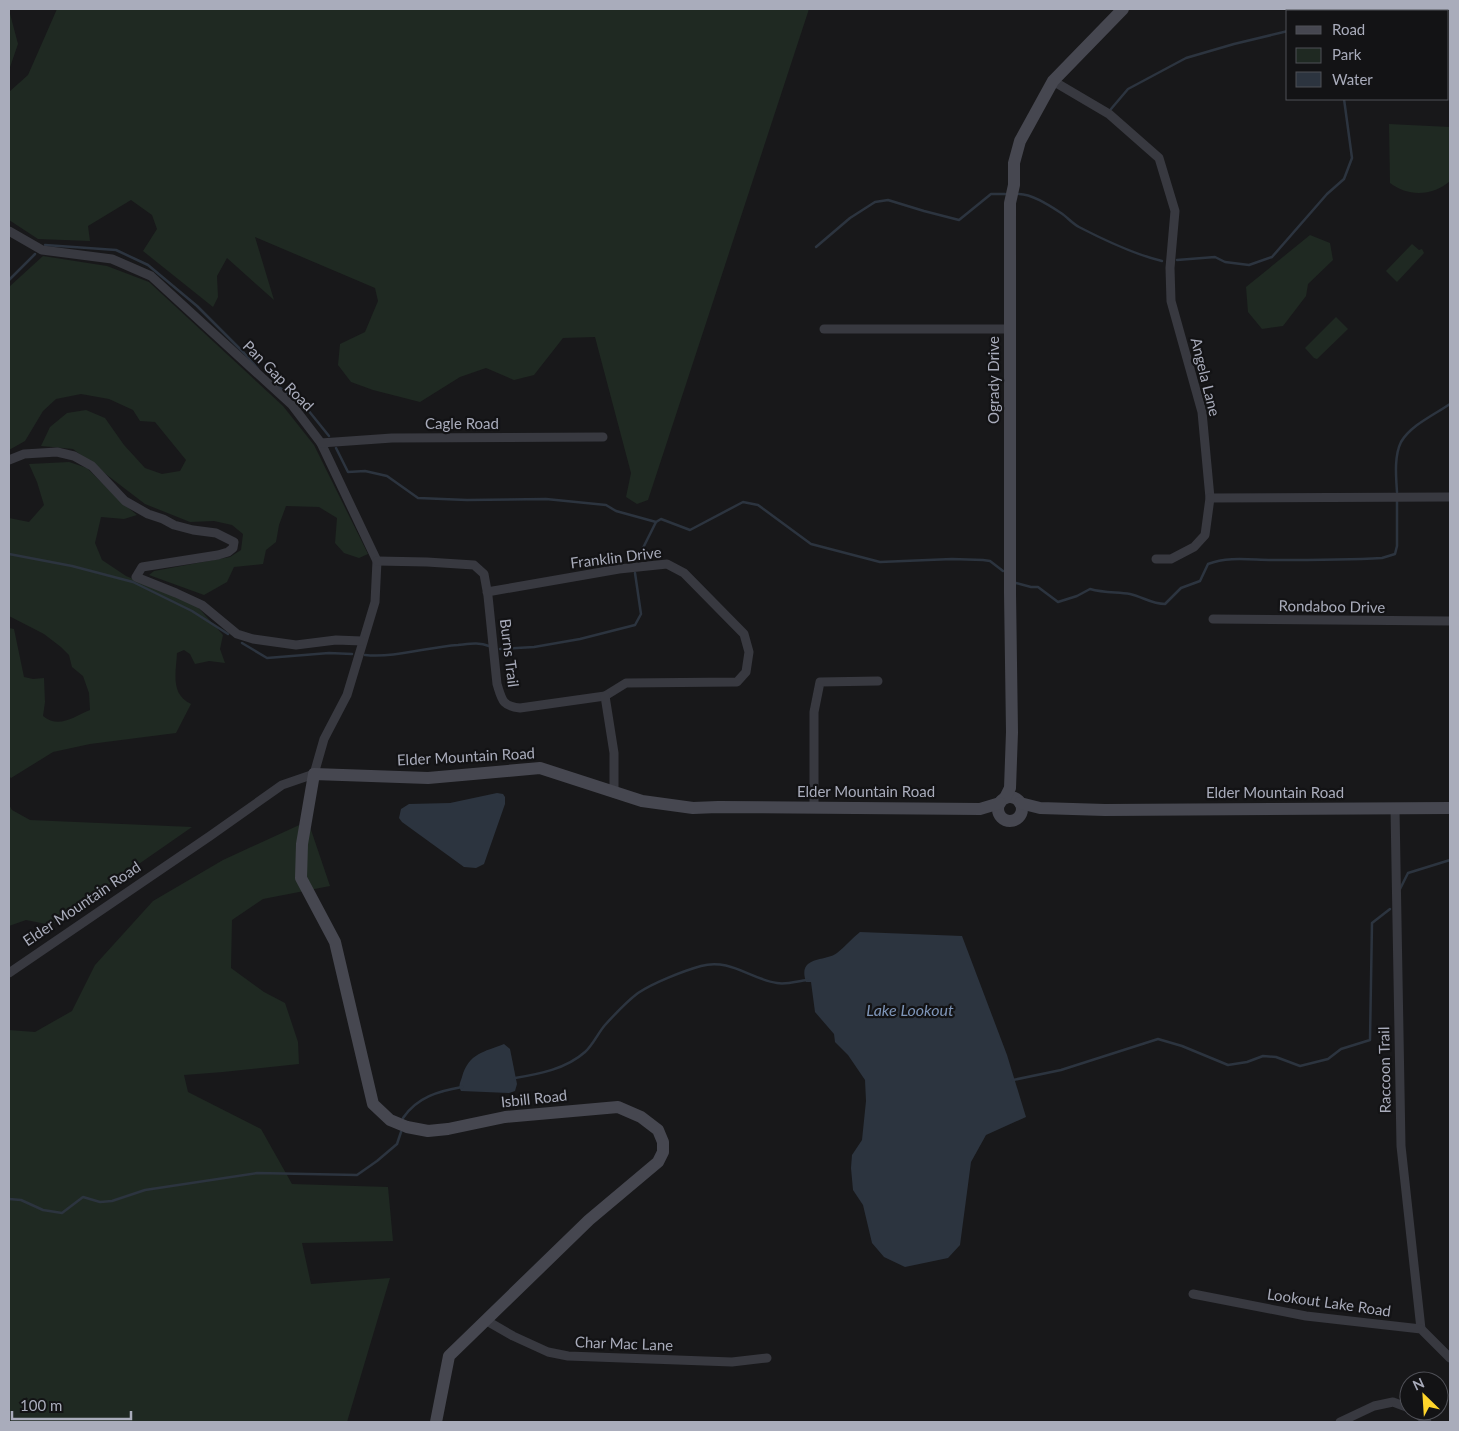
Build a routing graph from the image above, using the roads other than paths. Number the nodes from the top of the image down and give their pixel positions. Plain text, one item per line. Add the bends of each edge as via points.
1 (1122, 9) edge
2 (1054, 81) junction
3 (9, 231) edge
4 (824, 329) dead end
5 (1010, 329) junction
6 (603, 437) dead end
7 (321, 443) junction
8 (9, 460) edge
9 (1450, 497) edge
10 (1210, 498) junction
11 (1156, 560) dead end
12 (377, 561) junction
13 (488, 592) junction
14 (1213, 619) dead end
15 (1450, 621) edge
16 (362, 641) junction
17 (878, 682) dead end
18 (605, 696) junction
19 (314, 774) junction
20 (614, 793) junction
21 (1008, 801) junction
22 (814, 808) junction
23 (1040, 808) junction
24 (1450, 808) edge
25 (1395, 809) junction
26 (1019, 817) junction
27 (9, 973) edge
28 (1193, 1294) dead end
29 (487, 1321) junction
30 (1421, 1329) junction
31 (767, 1358) dead end
32 (1450, 1358) edge
33 (1399, 1404) edge
34 (436, 1422) edge
35 (1340, 1422) edge

1 - 2 street, Ogrady Drive
2 - 5 street, Ogrady Drive via 1020,141 1014,163 1010,204
2 - 10 street, Angela Lane via 1110,114 1159,158 1175,214 1170,268 1171,301 1202,412
3 - 7 street, Pan Gap Road via 42,250 112,259 151,276 292,406
4 - 5 street
5 - 21 street, Ogrady Drive via 1012,732
6 - 7 street, Cagle Road via 392,438
7 - 12 street, Pan Gap Road
8 - 16 street via 24,454 57,452 74,456 92,466 126,500 148,514 174,526 216,533 234,542 228,552 142,567 136,577 202,605 237,634 296,645 336,640
9 - 10 street
10 - 11 street, Angela Lane via 1205,535 1194,546 1171,559
12 - 13 street via 474,565 484,574
12 - 16 street, Pan Gap Road via 375,602
13 - 18 street, Burns Trail via 498,684 508,707
13 - 18 street, Franklin Drive via 667,564 684,574 744,634 749,652 746,672 737,682 626,683
14 - 15 street, Rondaboo Drive
16 - 19 street, Pan Gap Road via 348,695 324,739
17 - 22 street via 820,682 814,712
18 - 20 street via 614,753
19 - 20 street, Elder Mountain Road via 428,778 540,768
19 - 27 street, Elder Mountain Road via 282,785
19 - 29 street, Isbill Road via 302,844 301,878 335,942 373,1104 390,1120 428,1131 505,1117 618,1107 641,1117 658,1130 663,1142 658,1162 589,1220
20 - 22 street, Elder Mountain Road via 642,801 693,808
21 - 22 street, Elder Mountain Road via 980,809
21 - 23 street, Elder Mountain Road
21 - 26 street via 1022,810
21 - 26 street, Elder Mountain Road via 1009,820
23 - 25 street, Elder Mountain Road
23 - 26 street, Elder Mountain Road
24 - 25 street, Elder Mountain Road
25 - 30 street, Raccoon Trail via 1401,1146
28 - 30 street, Lookout Lake Road via 1306,1316
29 - 31 street, Char Mac Lane via 548,1352 568,1356 732,1362
29 - 34 street, Isbill Road via 449,1356
30 - 32 street
33 - 35 street via 1393,1402 1374,1406

